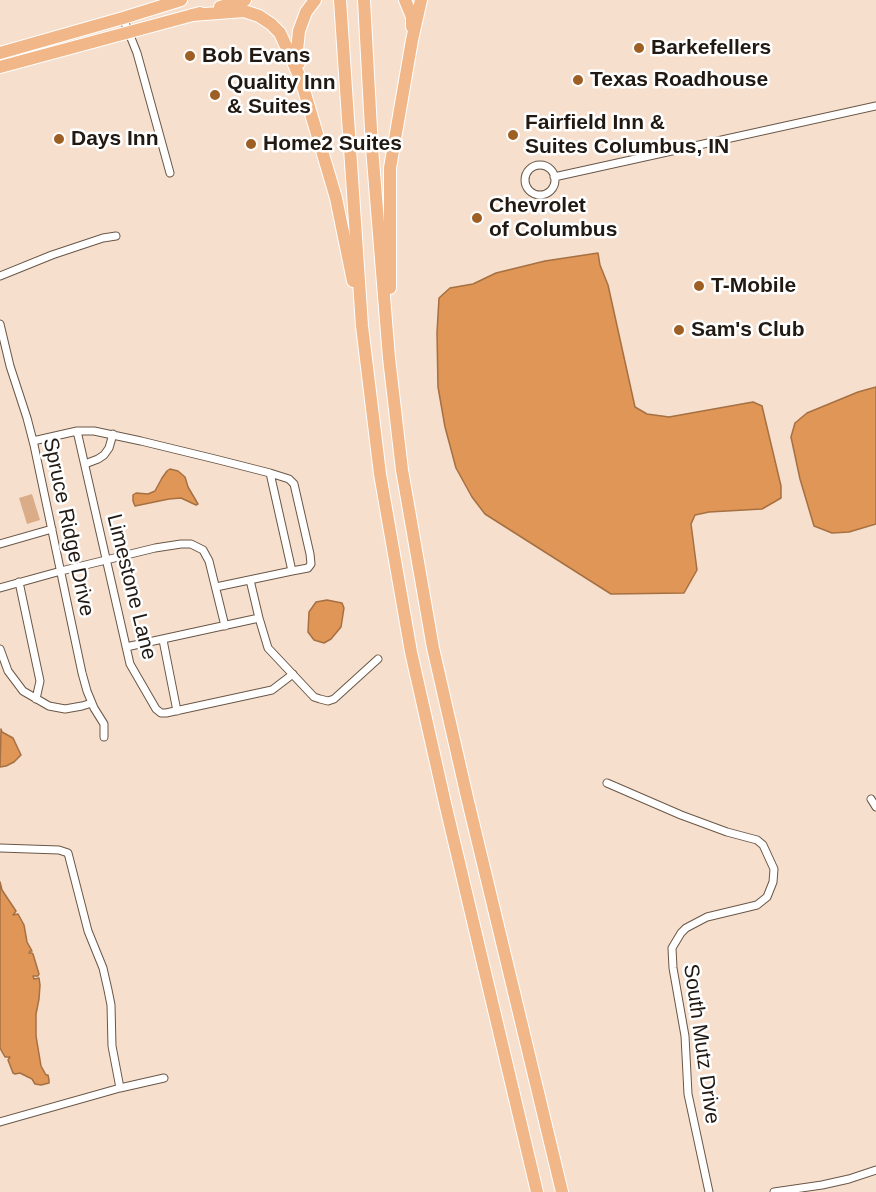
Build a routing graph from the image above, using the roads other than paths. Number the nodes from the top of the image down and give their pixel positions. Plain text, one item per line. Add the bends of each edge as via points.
1 (181, 0) edge
2 (244, 0) edge
3 (315, 0) edge
4 (405, 0) edge
5 (421, 0) edge
6 (364, 2) edge
7 (340, 3) edge
8 (192, 15) junction
9 (123, 18) junction
10 (129, 32) junction
11 (412, 40) junction
12 (0, 53) edge
13 (0, 68) edge
14 (301, 80) junction
15 (876, 106) edge
16 (170, 173) dead end
17 (554, 177) junction
18 (116, 236) dead end
19 (0, 276) edge
20 (0, 324) edge
21 (362, 326) junction
22 (389, 358) junction
23 (77, 431) junction
24 (113, 434) junction
25 (33, 441) junction
26 (85, 464) junction
27 (270, 473) junction
28 (52, 529) junction
29 (0, 544) edge
30 (106, 560) junction
31 (61, 571) junction
32 (292, 571) junction
33 (250, 580) junction
34 (19, 582) junction
35 (216, 586) junction
36 (0, 588) edge
37 (259, 618) junction
38 (225, 626) junction
39 (163, 640) junction
40 (126, 647) junction
41 (0, 649) edge
42 (378, 659) dead end
43 (292, 674) junction
44 (36, 699) junction
45 (92, 703) junction
46 (177, 711) junction
47 (104, 737) dead end
48 (607, 783) dead end
49 (871, 799) dead end
50 (876, 807) edge
51 (0, 849) edge
52 (164, 1078) dead end
53 (120, 1088) junction
54 (0, 1122) edge
55 (876, 1170) edge
56 (537, 1192) edge
57 (562, 1192) edge
58 (710, 1192) edge
59 (774, 1192) edge

1 - 9 highway
2 - 8 highway
3 - 14 highway via 299,31
4 - 11 highway via 412,17
5 - 11 highway
6 - 22 highway
7 - 21 highway
8 - 10 highway
8 - 14 highway via 233,11 259,15 280,33
9 - 10 street
9 - 12 highway
10 - 13 highway
10 - 16 street
11 - 22 highway via 390,168
14 - 21 highway via 336,198
15 - 17 street
17 - 17 street via 549,169 538,166 527,173 526,187 533,194 542,195 551,190
18 - 19 street
20 - 25 street, Spruce Ridge Drive
21 - 56 highway via 380,474 411,652
22 - 57 highway via 402,470 433,648
23 - 24 street
23 - 25 street
23 - 26 street, Limestone Lane
24 - 26 street via 104,455
24 - 27 street
25 - 28 street, Spruce Ridge Drive
26 - 30 street, Limestone Lane
27 - 32 street
27 - 32 street via 294,484 310,554 308,568
28 - 29 street
28 - 31 street, Spruce Ridge Drive
30 - 31 street
30 - 35 street via 191,544 203,550
30 - 40 street, Limestone Lane
31 - 34 street
31 - 45 street, Spruce Ridge Drive
32 - 33 street
33 - 35 street
33 - 37 street
34 - 36 street
34 - 44 street via 40,681
35 - 38 street
37 - 38 street
37 - 43 street via 268,648
38 - 39 street
39 - 40 street
39 - 46 street
40 - 46 street, Limestone Lane via 130,664 156,709 161,713
41 - 44 street via 8,671 22,691
42 - 43 street via 328,701 314,697
43 - 46 street via 272,690
44 - 45 street via 65,709
45 - 47 street, Spruce Ridge Drive via 104,724
48 - 58 street, South Mutz Drive via 681,815 757,840 774,869 767,897 757,905 707,917 686,928 672,948 685,1036 688,1094
49 - 50 street
51 - 53 street via 68,853 108,990
52 - 53 street
53 - 54 street
55 - 59 street via 849,1179

